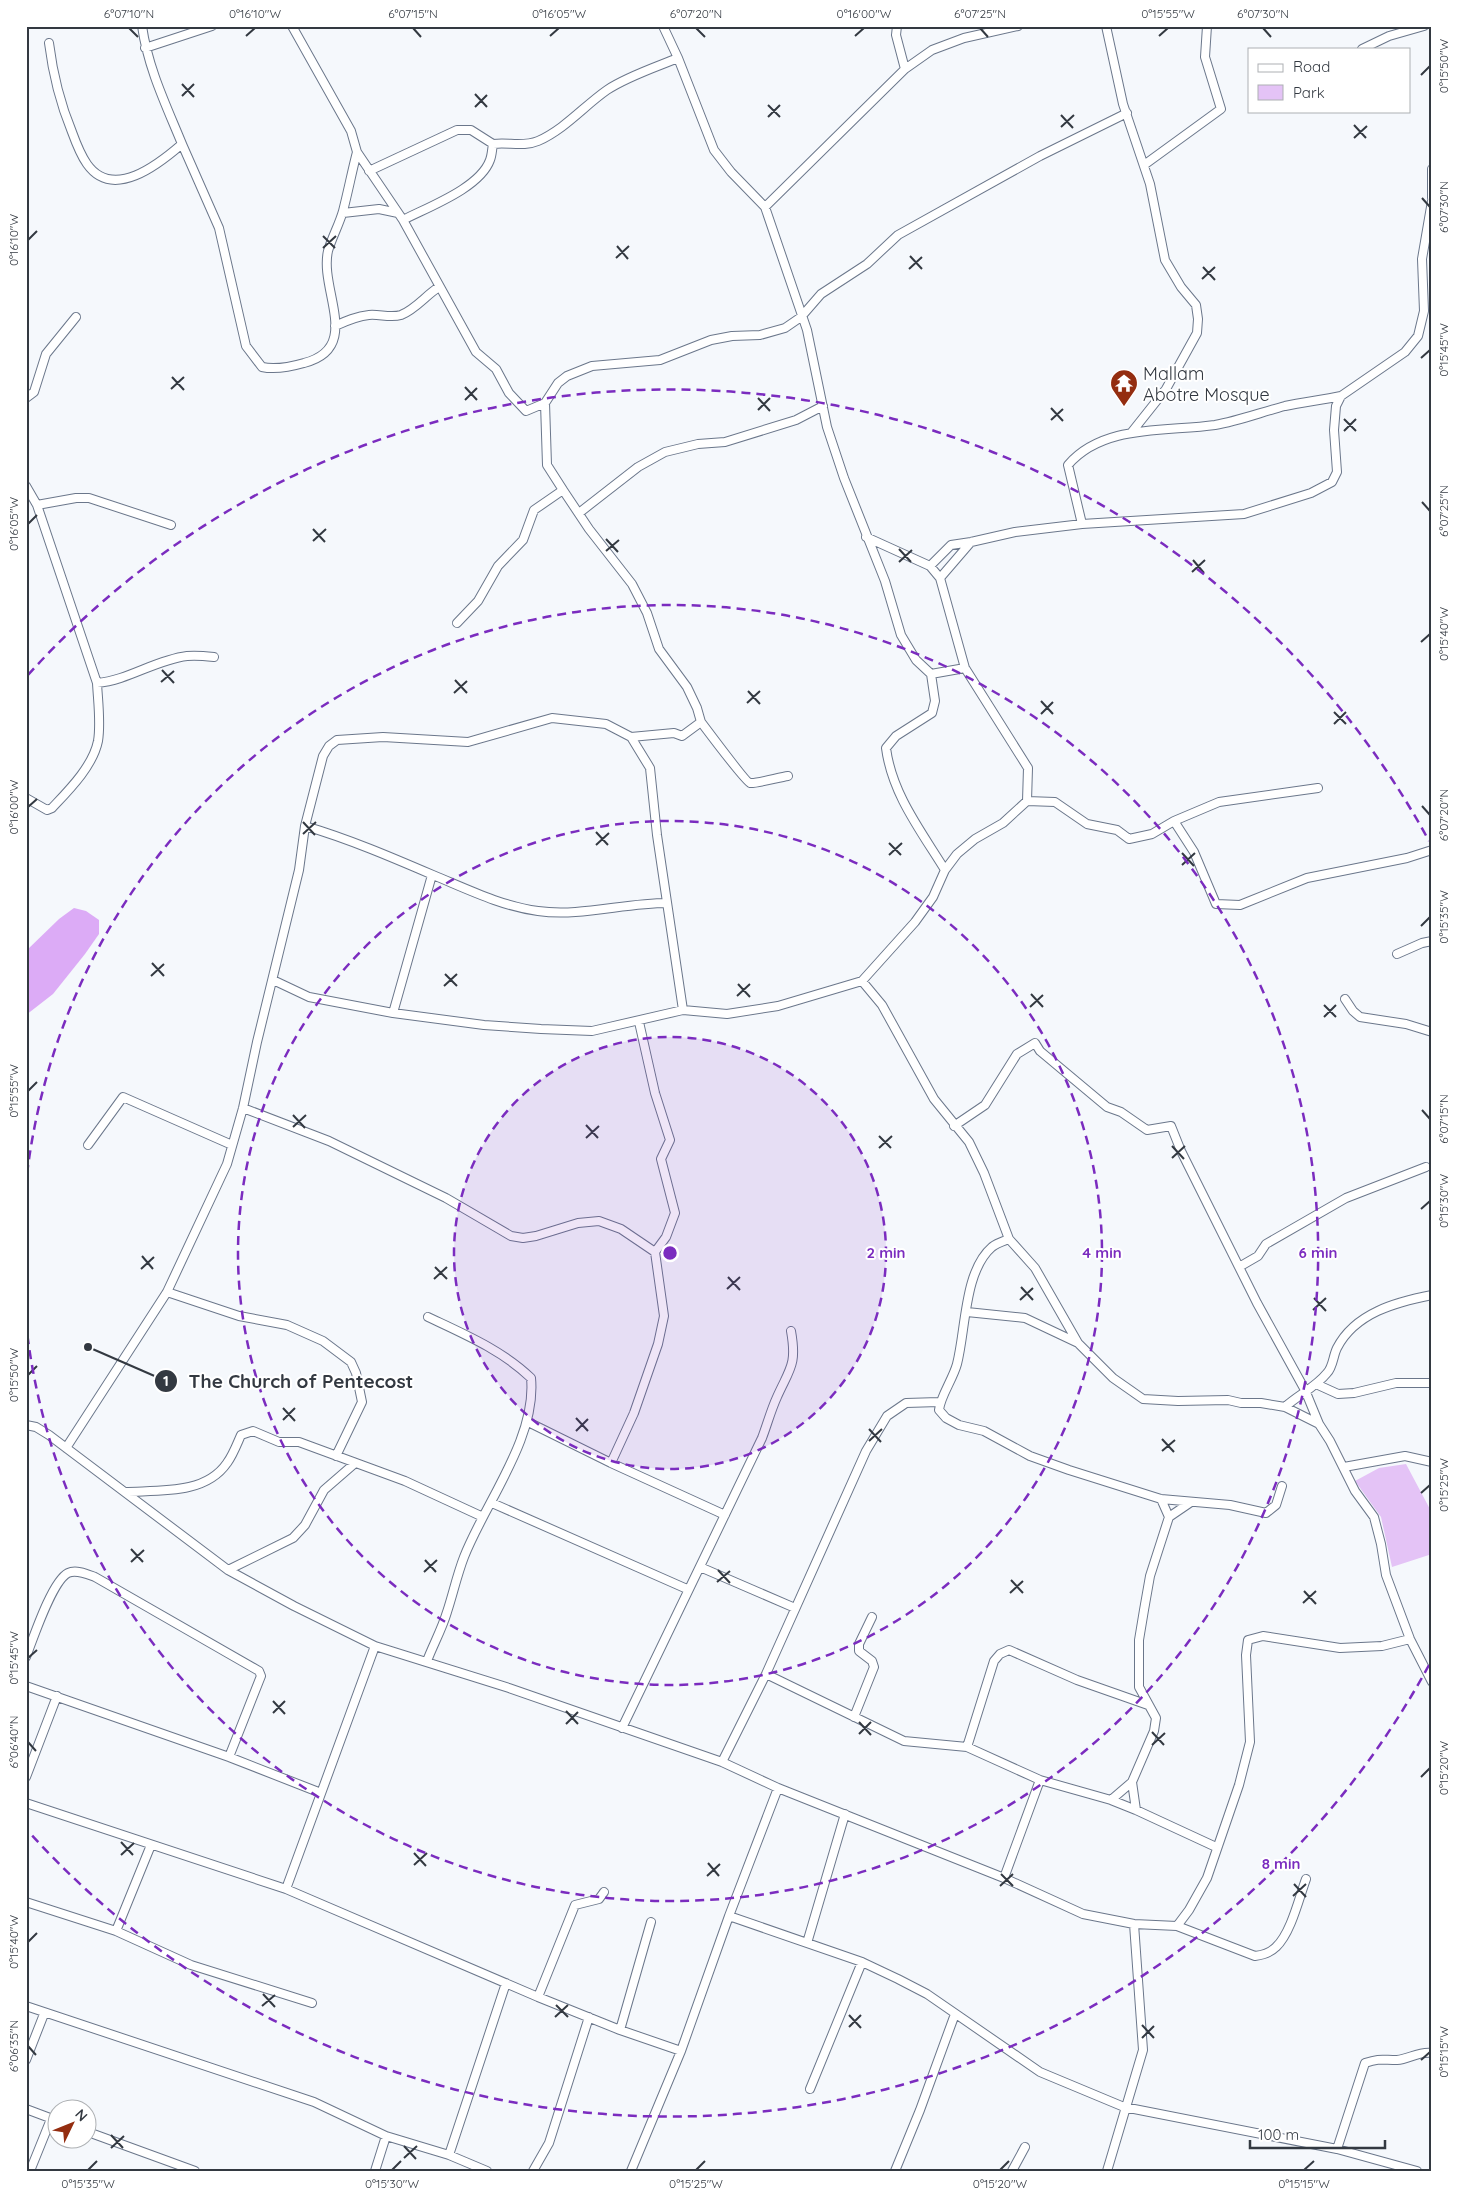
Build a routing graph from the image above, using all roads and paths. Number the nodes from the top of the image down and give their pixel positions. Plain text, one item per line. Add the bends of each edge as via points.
1 (142, 26) edge
2 (212, 26) edge
3 (292, 26) edge
4 (663, 26) edge
5 (897, 26) edge
6 (1018, 26) edge
7 (1106, 26) edge
8 (1207, 26) edge
9 (1424, 26) edge
10 (49, 44) dead end
11 (145, 48) junction
12 (1364, 48) edge
13 (678, 58) junction
14 (905, 69) junction
15 (1127, 113) junction
16 (182, 144) junction
17 (493, 144) junction
18 (357, 152) junction
19 (1144, 165) junction
20 (1432, 169) edge
21 (369, 171) junction
22 (1432, 199) edge
23 (765, 207) junction
24 (343, 213) junction
25 (401, 217) junction
26 (1428, 281) edge
27 (439, 287) junction
28 (76, 316) dead end
29 (801, 317) junction
30 (335, 326) junction
31 (1341, 396) junction
32 (26, 398) edge
33 (545, 403) junction
34 (823, 406) junction
35 (1130, 433) junction
36 (26, 486) edge
37 (563, 490) junction
38 (37, 505) junction
39 (579, 513) junction
40 (1082, 524) junction
41 (172, 525) dead end
42 (866, 537) junction
43 (971, 542) junction
44 (930, 566) junction
45 (940, 578) junction
46 (457, 623) dead end
47 (214, 657) dead end
48 (965, 668) junction
49 (931, 674) junction
50 (97, 683) junction
51 (700, 722) junction
52 (631, 737) junction
53 (788, 776) dead end
54 (1318, 788) dead end
55 (26, 798) edge
56 (1027, 801) junction
57 (1174, 821) junction
58 (305, 826) junction
59 (1432, 850) edge
60 (945, 870) junction
61 (432, 874) junction
62 (667, 903) junction
63 (1432, 941) edge
64 (1397, 954) dead end
65 (273, 980) junction
66 (862, 982) junction
67 (1345, 999) dead end
68 (683, 1010) junction
69 (393, 1013) junction
70 (639, 1022) junction
71 (1432, 1032) edge
72 (243, 1108) junction
73 (954, 1126) junction
74 (88, 1145) dead end
75 (232, 1145) junction
76 (1426, 1167) dead end
77 (1009, 1238) junction
78 (654, 1252) junction
79 (1239, 1268) junction
80 (167, 1292) junction
81 (1432, 1294) edge
82 (968, 1312) junction
83 (428, 1318) dead end
84 (790, 1331) dead end
85 (1078, 1343) junction
86 (1432, 1383) edge
87 (1316, 1384) junction
88 (1305, 1390) junction
89 (939, 1402) junction
90 (1285, 1407) junction
91 (528, 1422) junction
92 (1319, 1424) junction
93 (26, 1425) edge
94 (66, 1448) junction
95 (336, 1456) junction
96 (1432, 1462) edge
97 (611, 1463) junction
98 (354, 1464) junction
99 (1344, 1467) junction
100 (1282, 1486) dead end
101 (125, 1492) junction
102 (1161, 1499) junction
103 (1191, 1502) junction
104 (492, 1503) junction
105 (725, 1515) junction
106 (483, 1517) junction
107 (1169, 1517) junction
108 (700, 1568) junction
109 (228, 1570) junction
110 (687, 1589) junction
111 (795, 1608) junction
112 (872, 1617) dead end
113 (1410, 1639) junction
114 (375, 1646) junction
115 (26, 1657) edge
116 (427, 1661) junction
117 (766, 1674) junction
118 (1432, 1682) edge
119 (26, 1686) edge
120 (56, 1696) junction
121 (1148, 1705) junction
122 (854, 1717) junction
123 (622, 1728) junction
124 (967, 1747) junction
125 (229, 1757) junction
126 (722, 1762) junction
127 (26, 1777) edge
128 (1040, 1780) junction
129 (1132, 1782) junction
130 (778, 1788) junction
131 (321, 1793) junction
132 (1111, 1800) junction
133 (26, 1803) edge
134 (1136, 1810) junction
135 (845, 1814) junction
136 (151, 1846) junction
137 (1216, 1847) junction
138 (1004, 1878) junction
139 (1306, 1879) dead end
140 (286, 1889) junction
141 (604, 1892) dead end
142 (26, 1902) edge
143 (729, 1916) junction
144 (651, 1922) dead end
145 (1134, 1924) junction
146 (1177, 1926) junction
147 (116, 1931) junction
148 (807, 1943) junction
149 (862, 1962) junction
150 (506, 1983) junction
151 (538, 1997) junction
152 (312, 2003) dead end
153 (26, 2006) edge
154 (44, 2014) junction
155 (955, 2014) junction
156 (589, 2017) junction
157 (620, 2030) junction
158 (681, 2050) junction
159 (1432, 2053) edge
160 (26, 2060) edge
161 (810, 2089) dead end
162 (1124, 2107) junction
163 (26, 2109) edge
164 (48, 2118) edge
165 (48, 2133) edge
166 (98, 2136) edge
167 (386, 2136) junction
168 (1025, 2147) dead end
169 (1337, 2148) junction
170 (449, 2155) junction
171 (30, 2171) edge
172 (195, 2171) edge
173 (375, 2171) edge
174 (487, 2171) edge
175 (533, 2171) edge
176 (631, 2171) edge
177 (895, 2171) edge
178 (1012, 2171) edge
179 (1107, 2171) edge
180 (1417, 2171) edge

1 - 11 street
2 - 11 street
3 - 18 street via 350,131
4 - 13 street
5 - 14 street via 896,35
6 - 14 street via 964,38 932,50
7 - 15 street
8 - 19 street via 1205,57 1221,109
9 - 12 street via 1389,36
10 - 16 street via 52,74 61,104 80,153 99,175 112,179 130,178 157,165
11 - 16 street
13 - 17 street via 608,88 560,128 538,141 520,145 508,142
13 - 23 street via 714,150 730,172
14 - 23 street
15 - 19 street
15 - 29 street via 1040,156 898,235 867,264 821,294
16 - 30 street via 219,228 246,346 262,368 314,361 327,352 334,341
17 - 21 street via 471,130 457,130
17 - 25 street via 490,160 472,182
18 - 21 street
18 - 24 street
19 - 35 street via 1165,260 1196,305 1198,319 1197,333 1166,389
20 - 22 street
21 - 25 street
22 - 26 street via 1422,259
23 - 29 street
24 - 25 street via 379,209
24 - 30 street via 328,252 327,274
25 - 27 street
26 - 31 street via 1418,336 1405,352
27 - 30 street via 399,315 370,315
27 - 33 street via 476,352 496,369 516,402 526,410
28 - 32 street via 46,354 34,392
29 - 33 street via 785,328 760,335 711,340 660,360 579,370 558,384
29 - 34 street
31 - 35 street via 1216,424
31 - 40 street via 1336,406 1334,430 1337,472 1332,482 1311,493 1244,514
33 - 37 street via 547,465
34 - 39 street via 796,420 725,442 665,452 638,467
34 - 42 street via 827,427
35 - 40 street via 1087,449 1068,465
36 - 38 street
37 - 39 street
37 - 46 street via 534,510 523,540 498,566 478,601
38 - 41 street via 89,498
38 - 50 street
39 - 51 street via 632,584 647,613 659,649 686,687
40 - 43 street via 1015,532
42 - 44 street
42 - 49 street via 885,580 901,635 916,660
43 - 44 street via 951,544
43 - 45 street
44 - 45 street
45 - 48 street
47 - 50 street via 187,656 120,680
48 - 49 street
48 - 56 street via 1028,768
49 - 60 street via 935,701 932,713 896,736 886,748 900,798
50 - 55 street via 99,731 91,758 52,808 48,810
51 - 52 street via 682,736 674,733
51 - 53 street via 744,780 751,783
52 - 58 street via 606,724 552,718 468,742 383,736 337,740 323,756
52 - 62 street via 650,768
54 - 57 street via 1219,802
56 - 57 street via 1056,802 1087,824 1117,830 1129,839 1152,834
56 - 60 street via 1003,823 957,854
57 - 59 street via 1194,852 1216,904 1222,906 1240,905 1307,878
58 - 61 street via 359,843
58 - 65 street via 299,870
60 - 66 street via 934,897
61 - 62 street via 503,903 538,911 573,913 637,903
61 - 69 street
62 - 68 street
63 - 64 street
65 - 69 street via 309,997
65 - 72 street
66 - 68 street via 778,1006 726,1014
66 - 73 street via 882,1005 934,1099
67 - 71 street via 1360,1017 1406,1024
68 - 70 street
69 - 70 street via 484,1025 592,1031
70 - 78 street via 655,1093 670,1140 661,1159 675,1213 666,1237
72 - 75 street
72 - 78 street via 329,1141 446,1198 511,1236 536,1236 578,1224 599,1222 621,1229
73 - 77 street via 969,1142 984,1172
73 - 79 street via 985,1106 1017,1054 1035,1043 1040,1051 1107,1107 1121,1112 1147,1130 1171,1126
74 - 75 street via 123,1097
75 - 80 street via 227,1164
76 - 79 street via 1346,1198 1266,1244 1258,1256
77 - 82 street via 993,1247 982,1259 970,1286
77 - 85 street via 1035,1268
78 - 97 street via 664,1316 658,1344 634,1413
79 - 88 street
80 - 94 street
80 - 95 street via 238,1316 287,1325 323,1341 351,1362 362,1402
81 - 87 street via 1404,1300 1371,1314 1348,1333 1337,1348 1329,1372
82 - 85 street via 1025,1318
82 - 89 street via 957,1365
83 - 91 street via 470,1336 531,1378
84 - 105 street via 794,1349 792,1367
85 - 90 street via 1113,1378 1143,1399 1228,1400
86 - 87 street via 1396,1384 1338,1394
87 - 88 street
88 - 90 street
88 - 92 street
89 - 102 street via 939,1410 959,1425 984,1431 1030,1456
89 - 111 street via 906,1403 887,1416 866,1451
90 - 92 street
91 - 97 street
91 - 104 street
92 - 99 street
93 - 94 street via 36,1427
94 - 101 street
95 - 98 street
95 - 101 street via 299,1442 279,1442 253,1431 241,1435 227,1464 209,1480 191,1487
96 - 99 street via 1405,1456
97 - 105 street
98 - 106 street via 405,1481
98 - 109 street via 324,1490 305,1525 293,1538
99 - 113 street via 1354,1491 1374,1517 1386,1575
100 - 103 street via 1276,1506 1266,1514 1230,1505
101 - 109 street
102 - 103 street
102 - 107 street
103 - 107 street
104 - 106 street
104 - 110 street
105 - 108 street
106 - 116 street via 464,1558 447,1614
107 - 121 street via 1150,1576 1139,1640 1140,1687
108 - 110 street
108 - 111 street
109 - 114 street
110 - 123 street
111 - 117 street
112 - 122 street via 859,1650 874,1667
113 - 118 street
113 - 137 street via 1358,1648 1263,1636 1248,1640 1250,1742 1239,1785
114 - 116 street
114 - 131 street
115 - 125 street via 46,1606 62,1578 77,1572 95,1577 259,1672 261,1676
116 - 123 street
117 - 122 street
117 - 126 street
119 - 120 street
120 - 125 street
120 - 127 street
121 - 124 street via 1077,1680 1009,1650 994,1661
121 - 129 street via 1156,1718 1154,1731
122 - 124 street via 904,1741
123 - 126 street
124 - 128 street
125 - 131 street
126 - 130 street
128 - 132 street
128 - 138 street
129 - 132 street
129 - 134 street
130 - 135 street
130 - 143 street
131 - 140 street
132 - 134 street
133 - 136 street
134 - 137 street
135 - 138 street
135 - 148 street
136 - 140 street
136 - 147 street
137 - 146 street via 1207,1878 1190,1910
138 - 145 street via 1083,1914
139 - 146 street via 1288,1927 1277,1947 1267,1954 1255,1956
140 - 150 street
141 - 151 street via 599,1899 576,1905
142 - 147 street
143 - 148 street
143 - 158 street
144 - 157 street
145 - 146 street
145 - 162 street via 1143,2050
147 - 152 street via 191,1965
148 - 149 street
149 - 155 street via 927,1994
149 - 161 street
150 - 151 street
150 - 170 street
151 - 156 street
153 - 154 street
154 - 160 street
154 - 167 street via 314,2102
155 - 162 street via 1040,2072
155 - 177 street
156 - 157 street
156 - 175 street via 549,2143
157 - 158 street
158 - 176 street
159 - 169 street via 1398,2060 1380,2058 1365,2063
162 - 169 street
162 - 179 street
163 - 164 street
165 - 171 street
166 - 172 street
167 - 170 street
167 - 173 street
168 - 178 street
169 - 180 street
170 - 174 street

